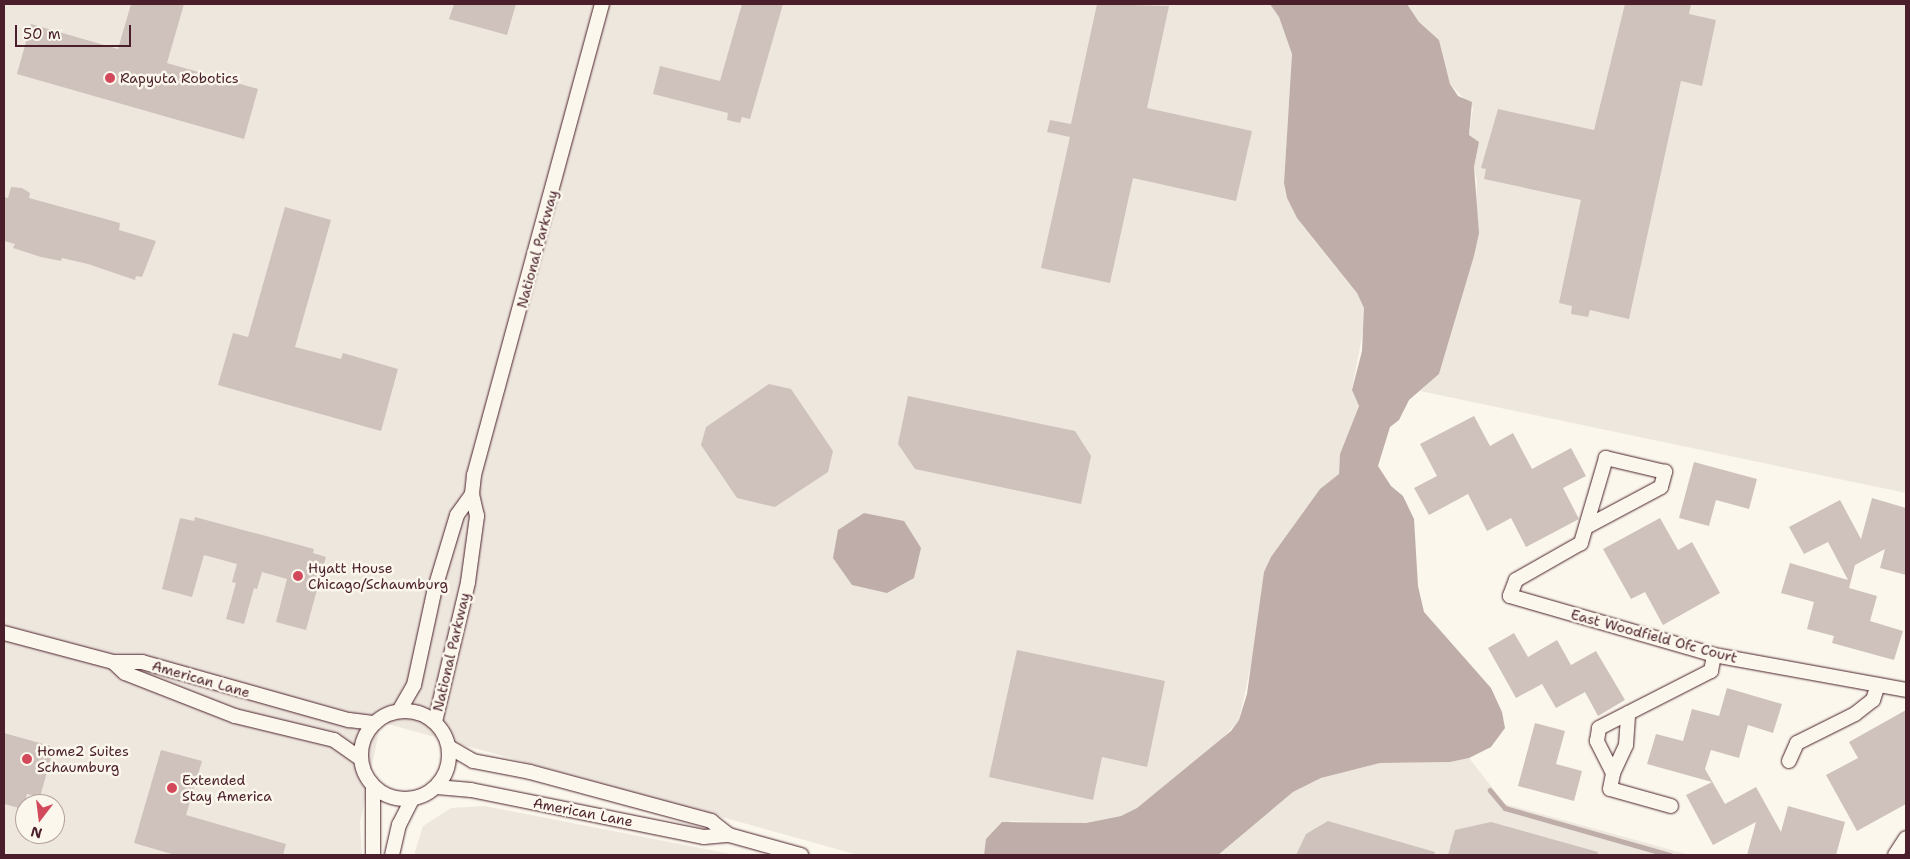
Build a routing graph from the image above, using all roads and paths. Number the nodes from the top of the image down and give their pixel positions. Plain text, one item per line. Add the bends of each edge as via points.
1 (602, 4) edge
2 (472, 494) junction
3 (1586, 527) junction
4 (4, 632) edge
5 (1714, 655) junction
6 (113, 662) junction
7 (1878, 686) junction
8 (1906, 690) edge
9 (399, 711) junction
10 (1628, 713) junction
11 (435, 722) junction
12 (375, 723) junction
13 (450, 747) junction
14 (361, 759) junction
15 (1789, 761) dead end
16 (1613, 773) junction
17 (373, 786) junction
18 (437, 787) junction
19 (412, 799) junction
20 (1671, 806) dead end
21 (729, 835) junction
22 (1906, 838) edge
23 (374, 855) edge
24 (392, 855) edge
25 (801, 855) edge
26 (1895, 855) edge

1 - 2 street, National Parkway
2 - 9 street, National Parkway via 457,515 435,588 414,685
2 - 11 street, National Parkway via 477,516 468,582
3 - 3 street, East Woodfield Ofc Court via 1606,458 1665,472 1661,487
3 - 5 street, East Woodfield Ofc Court via 1581,543 1516,580 1510,596
4 - 6 street, American Lane
5 - 7 street, East Woodfield Ofc Court
5 - 10 street via 1711,671
6 - 12 street, American Lane via 142,662 339,717
6 - 14 street, American Lane via 126,673 235,716 334,740
7 - 8 street, East Woodfield Ofc Court
7 - 15 street via 1873,700 1855,714 1797,743
9 - 11 street via 422,714
9 - 12 street
10 - 16 street via 1626,745
10 - 16 street via 1599,728 1597,741
11 - 13 street
12 - 14 street via 362,744
13 - 18 street via 445,775
13 - 21 street, American Lane via 473,761 530,772 711,822
14 - 17 street
16 - 20 street via 1610,788
17 - 19 street via 391,797
17 - 23 street
18 - 19 street
18 - 21 street, American Lane via 471,790 704,837
19 - 24 street via 399,825
21 - 25 street, American Lane
22 - 26 street

